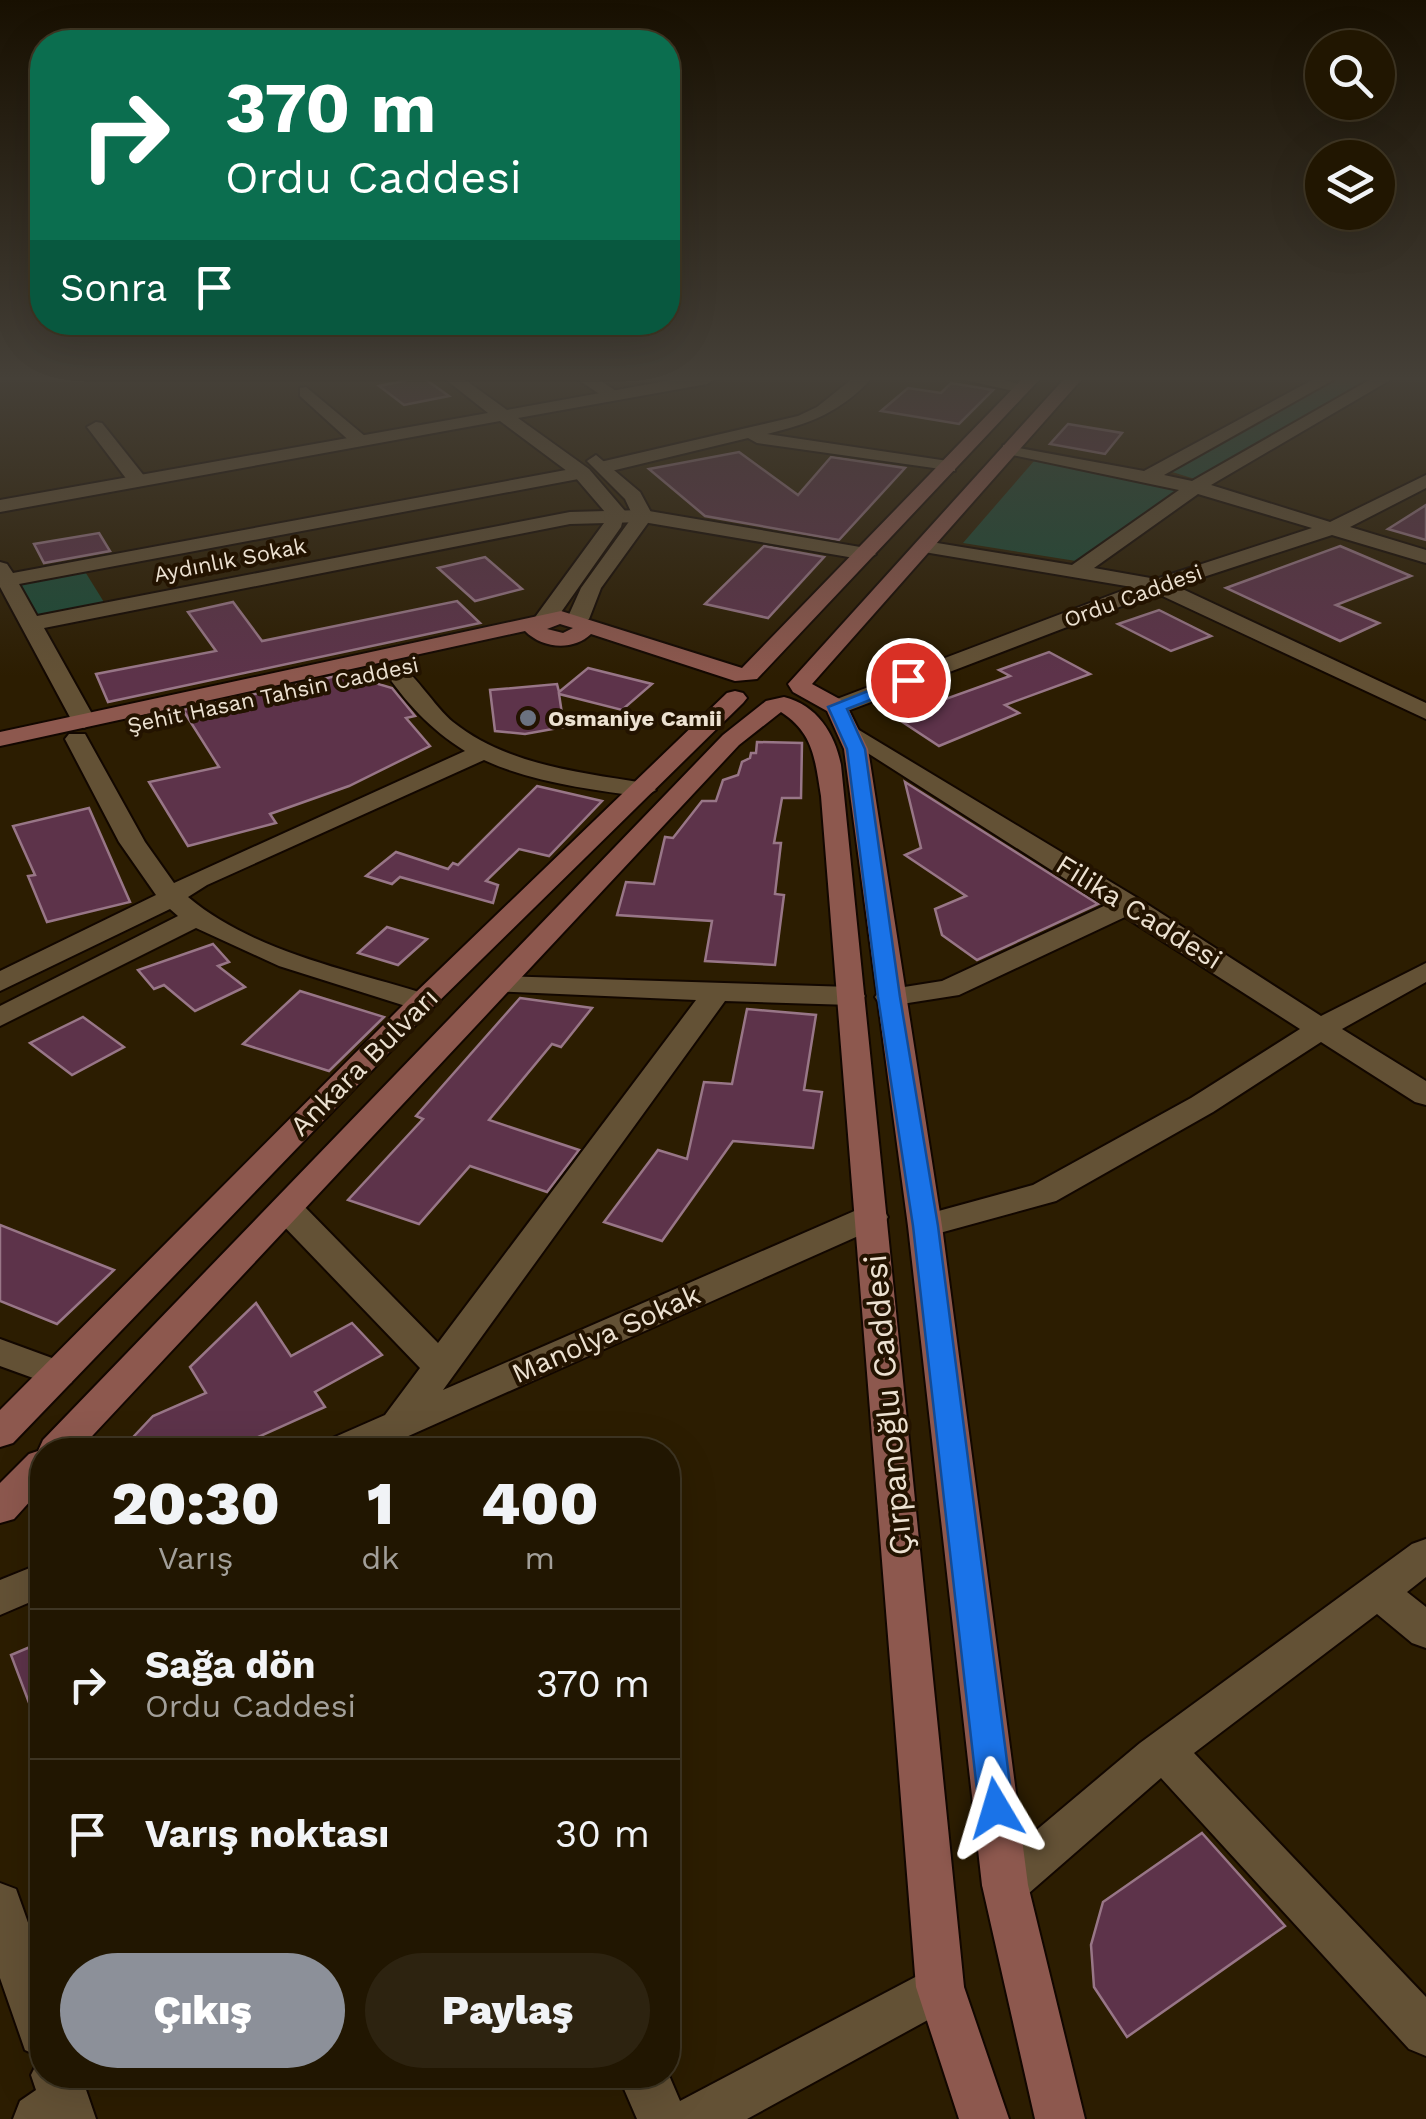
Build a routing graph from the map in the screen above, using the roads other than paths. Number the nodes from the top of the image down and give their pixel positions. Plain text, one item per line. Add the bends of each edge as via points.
1 (136, 478) edge
2 (156, 478) edge
3 (554, 478) edge
4 (587, 478) edge
5 (615, 478) edge
6 (938, 478) edge
7 (984, 478) edge
8 (1151, 478) edge
9 (1211, 478) edge
10 (1426, 480) edge
11 (138, 481) junction
12 (1195, 487) junction
13 (0, 506) edge
14 (616, 516) junction
15 (643, 516) junction
16 (1333, 528) junction
17 (925, 547) junction
18 (866, 554) junction
19 (1426, 557) edge
20 (1076, 571) junction
21 (4, 574) edge
22 (1156, 585) junction
23 (31, 624) junction
24 (560, 628) junction
25 (394, 669) junction
26 (740, 686) junction
27 (789, 695) junction
28 (1426, 712) edge
29 (843, 719) junction
30 (80, 730) junction
31 (0, 740) edge
32 (481, 753) junction
33 (0, 756) edge
34 (644, 790) junction
35 (172, 897) junction
36 (1129, 904) junction
37 (196, 917) junction
38 (1426, 971) edge
39 (0, 982) edge
40 (499, 985) junction
41 (715, 994) junction
42 (850, 996) junction
43 (889, 997) junction
44 (422, 1002) junction
45 (0, 1017) edge
46 (1323, 1027) junction
47 (1426, 1095) edge
48 (287, 1209) junction
49 (871, 1217) junction
50 (925, 1226) junction
51 (0, 1352) edge
52 (440, 1366) junction
53 (58, 1374) junction
54 (397, 1425) junction
55 (0, 1433) edge
56 (68, 1438) edge
57 (367, 1438) edge
58 (30, 1477) edge
59 (0, 1508) edge
60 (1426, 1555) edge
61 (30, 1584) edge
62 (1377, 1591) junction
63 (0, 1598) edge
64 (1426, 1631) edge
65 (1164, 1750) junction
66 (1005, 1885) junction
67 (0, 1905) edge
68 (940, 1987) junction
69 (30, 1996) edge
70 (1426, 2032) edge
71 (649, 2088) edge
72 (662, 2119) edge
73 (697, 2119) edge
74 (984, 2119) edge
75 (1060, 2119) edge

1 - 11 street
2 - 11 street
3 - 21 street
4 - 14 street
5 - 15 street
6 - 18 main road, Ankara Bulvarı
7 - 17 main road, Ankara Bulvarı
8 - 12 street
9 - 12 street
10 - 16 street, Ordu Caddesi
11 - 13 street
12 - 16 street
12 - 20 street
14 - 15 street, Aydınlık Sokak
14 - 23 street, Aydınlık Sokak via 541,524
14 - 24 street
15 - 18 street, Aydınlık Sokak
15 - 24 street
16 - 19 street
16 - 22 street, Ordu Caddesi
17 - 20 street
17 - 27 main road, Ankara Bulvarı
18 - 26 main road, Ankara Bulvarı
20 - 22 street
21 - 23 street
22 - 28 street
22 - 29 street, Ordu Caddesi
23 - 30 street
24 - 25 main road, Şehit Hasan Tahsin Caddesi
24 - 26 main road, Şehit Hasan Tahsin Caddesi
24 - 30 main road, Şehit Hasan Tahsin Caddesi
25 - 30 main road, Şehit Hasan Tahsin Caddesi
25 - 32 street via 440,725
26 - 27 main road via 752,705
26 - 27 main road via 774,673
26 - 34 main road, Ankara Bulvarı
27 - 29 main road
27 - 40 main road, Ankara Bulvarı via 731,740
27 - 42 main road, Çırpanoğlu Caddesi via 820,732
29 - 36 street, Filika Caddesi
29 - 43 main road, Çırpanoğlu Caddesi via 859,766
30 - 31 main road, Şehit Hasan Tahsin Caddesi
30 - 33 main road, Şehit Hasan Tahsin Caddesi
30 - 35 street
32 - 34 street
32 - 35 street via 198,879
34 - 44 main road, Ankara Bulvarı
35 - 37 street
35 - 39 street
36 - 43 street via 949,989
36 - 46 street, Filika Caddesi
37 - 44 street via 243,941
37 - 45 street
38 - 46 street
40 - 41 street
40 - 48 main road, Ankara Bulvarı
41 - 42 street
41 - 52 street
42 - 49 main road, Çırpanoğlu Caddesi
43 - 50 main road, Çırpanoğlu Caddesi
44 - 53 main road, Ankara Bulvarı
46 - 47 street, Filika Caddesi
46 - 50 street via 1202,1105 1044,1193
48 - 52 street
48 - 56 main road, Ankara Bulvarı
49 - 54 street, Manolya Sokak
49 - 68 main road, Çırpanoğlu Caddesi
50 - 66 main road, Çırpanoğlu Caddesi
51 - 53 street
52 - 54 street
53 - 55 main road, Ankara Bulvarı
54 - 57 street, Manolya Sokak
58 - 59 main road
60 - 62 street
61 - 63 street
62 - 64 street
62 - 65 street
65 - 66 street
65 - 70 street
66 - 75 main road, Çırpanoğlu Caddesi
67 - 69 street
68 - 73 street
68 - 74 main road, Çırpanoğlu Caddesi
71 - 72 street

